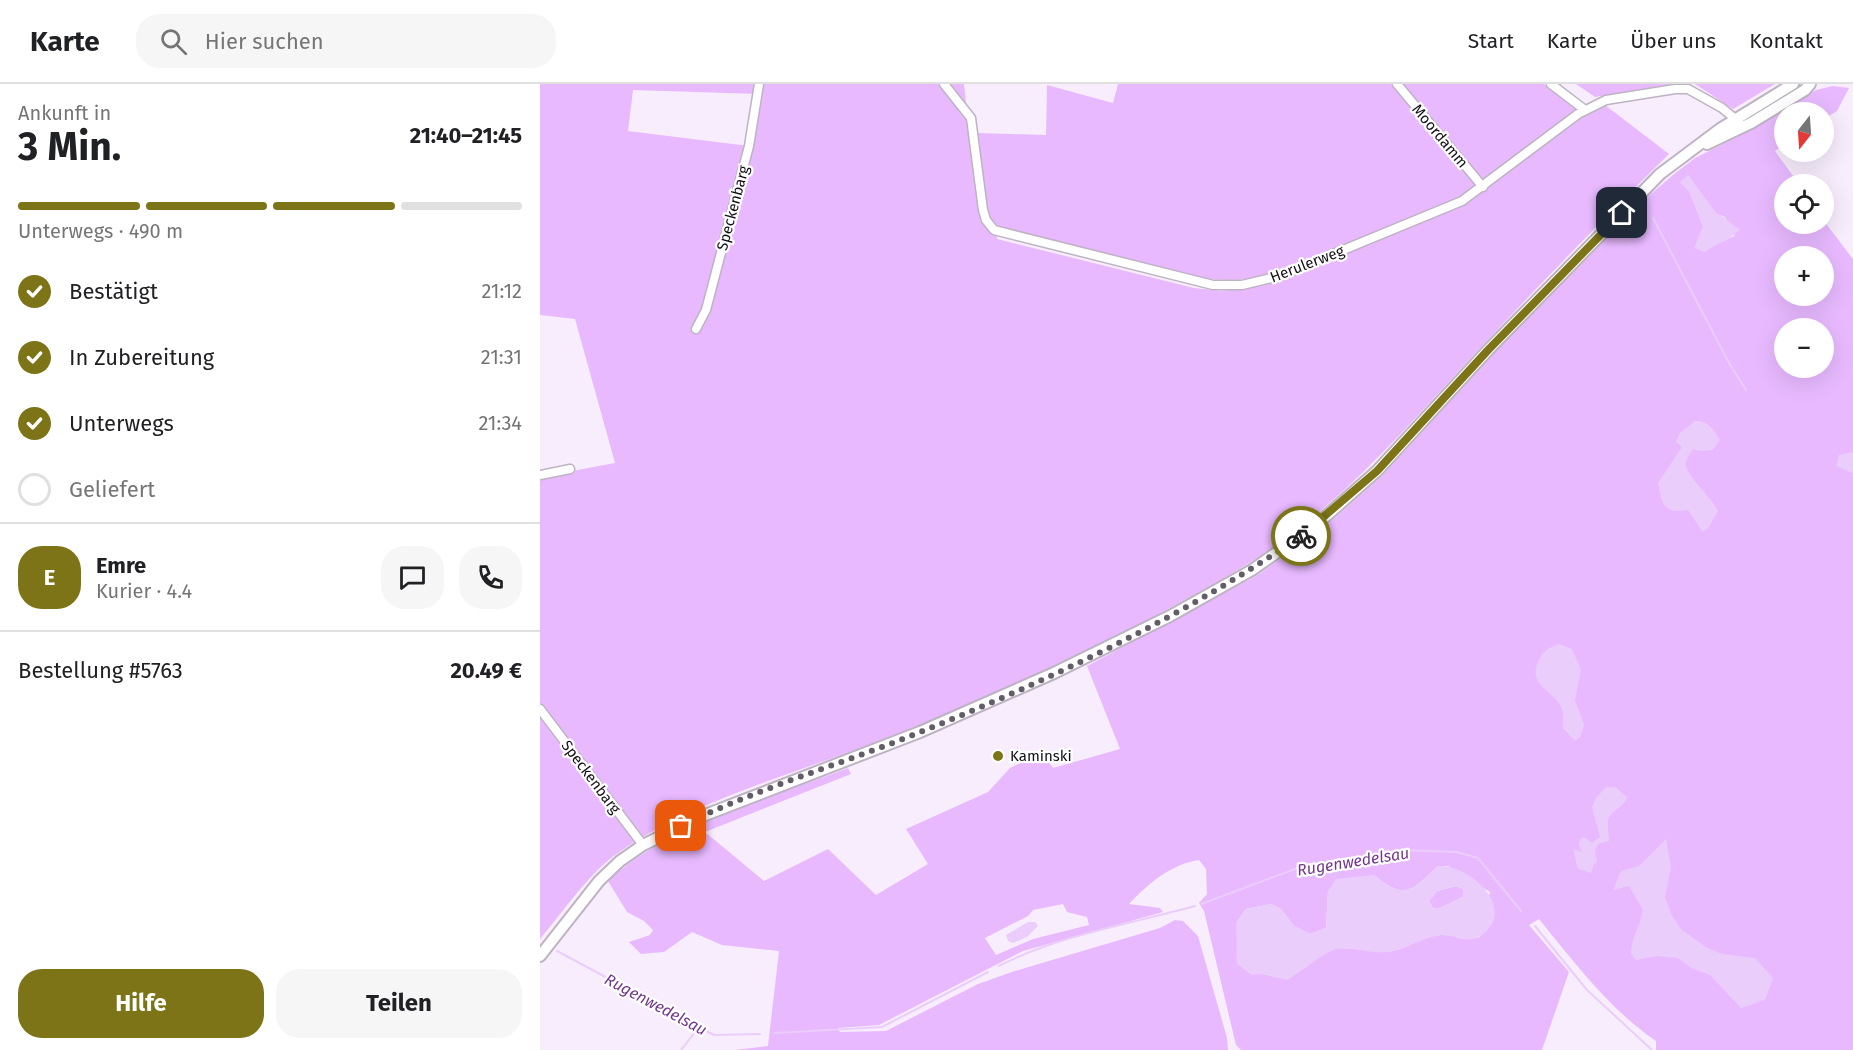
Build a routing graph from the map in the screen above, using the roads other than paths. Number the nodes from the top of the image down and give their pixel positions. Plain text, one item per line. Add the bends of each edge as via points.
1 (759, 84) edge
2 (944, 84) edge
3 (1397, 84) edge
4 (1551, 84) edge
5 (1818, 84) edge
6 (1791, 85) edge
7 (1808, 87) edge
8 (1585, 110) junction
9 (1734, 120) junction
10 (1751, 123) junction
11 (1728, 134) junction
12 (1690, 151) junction
13 (1483, 187) junction
14 (696, 329) dead end
15 (570, 469) dead end
16 (540, 475) edge
17 (540, 709) edge
18 (643, 845) junction
19 (540, 956) edge

1 - 14 street, Speckenbarg via 750,146 706,310
2 - 13 street, Herulerweg via 971,118 983,210 994,230 1197,283 1227,286 1280,276 1449,207
3 - 13 street, Moordamm
4 - 8 street
5 - 7 main road
6 - 9 main road
7 - 10 main road
8 - 9 street, Herulerweg via 1615,98 1683,88 1707,98
8 - 13 street, Herulerweg
9 - 10 street, Herulerweg
9 - 11 street
9 - 12 main road
10 - 11 main road
11 - 12 main road
12 - 18 main road via 1656,179 1489,349 1377,471 1316,525 1252,570 1054,673 920,732 700,817
15 - 16 street
17 - 18 street, Speckenbarg
18 - 19 main road via 599,881

